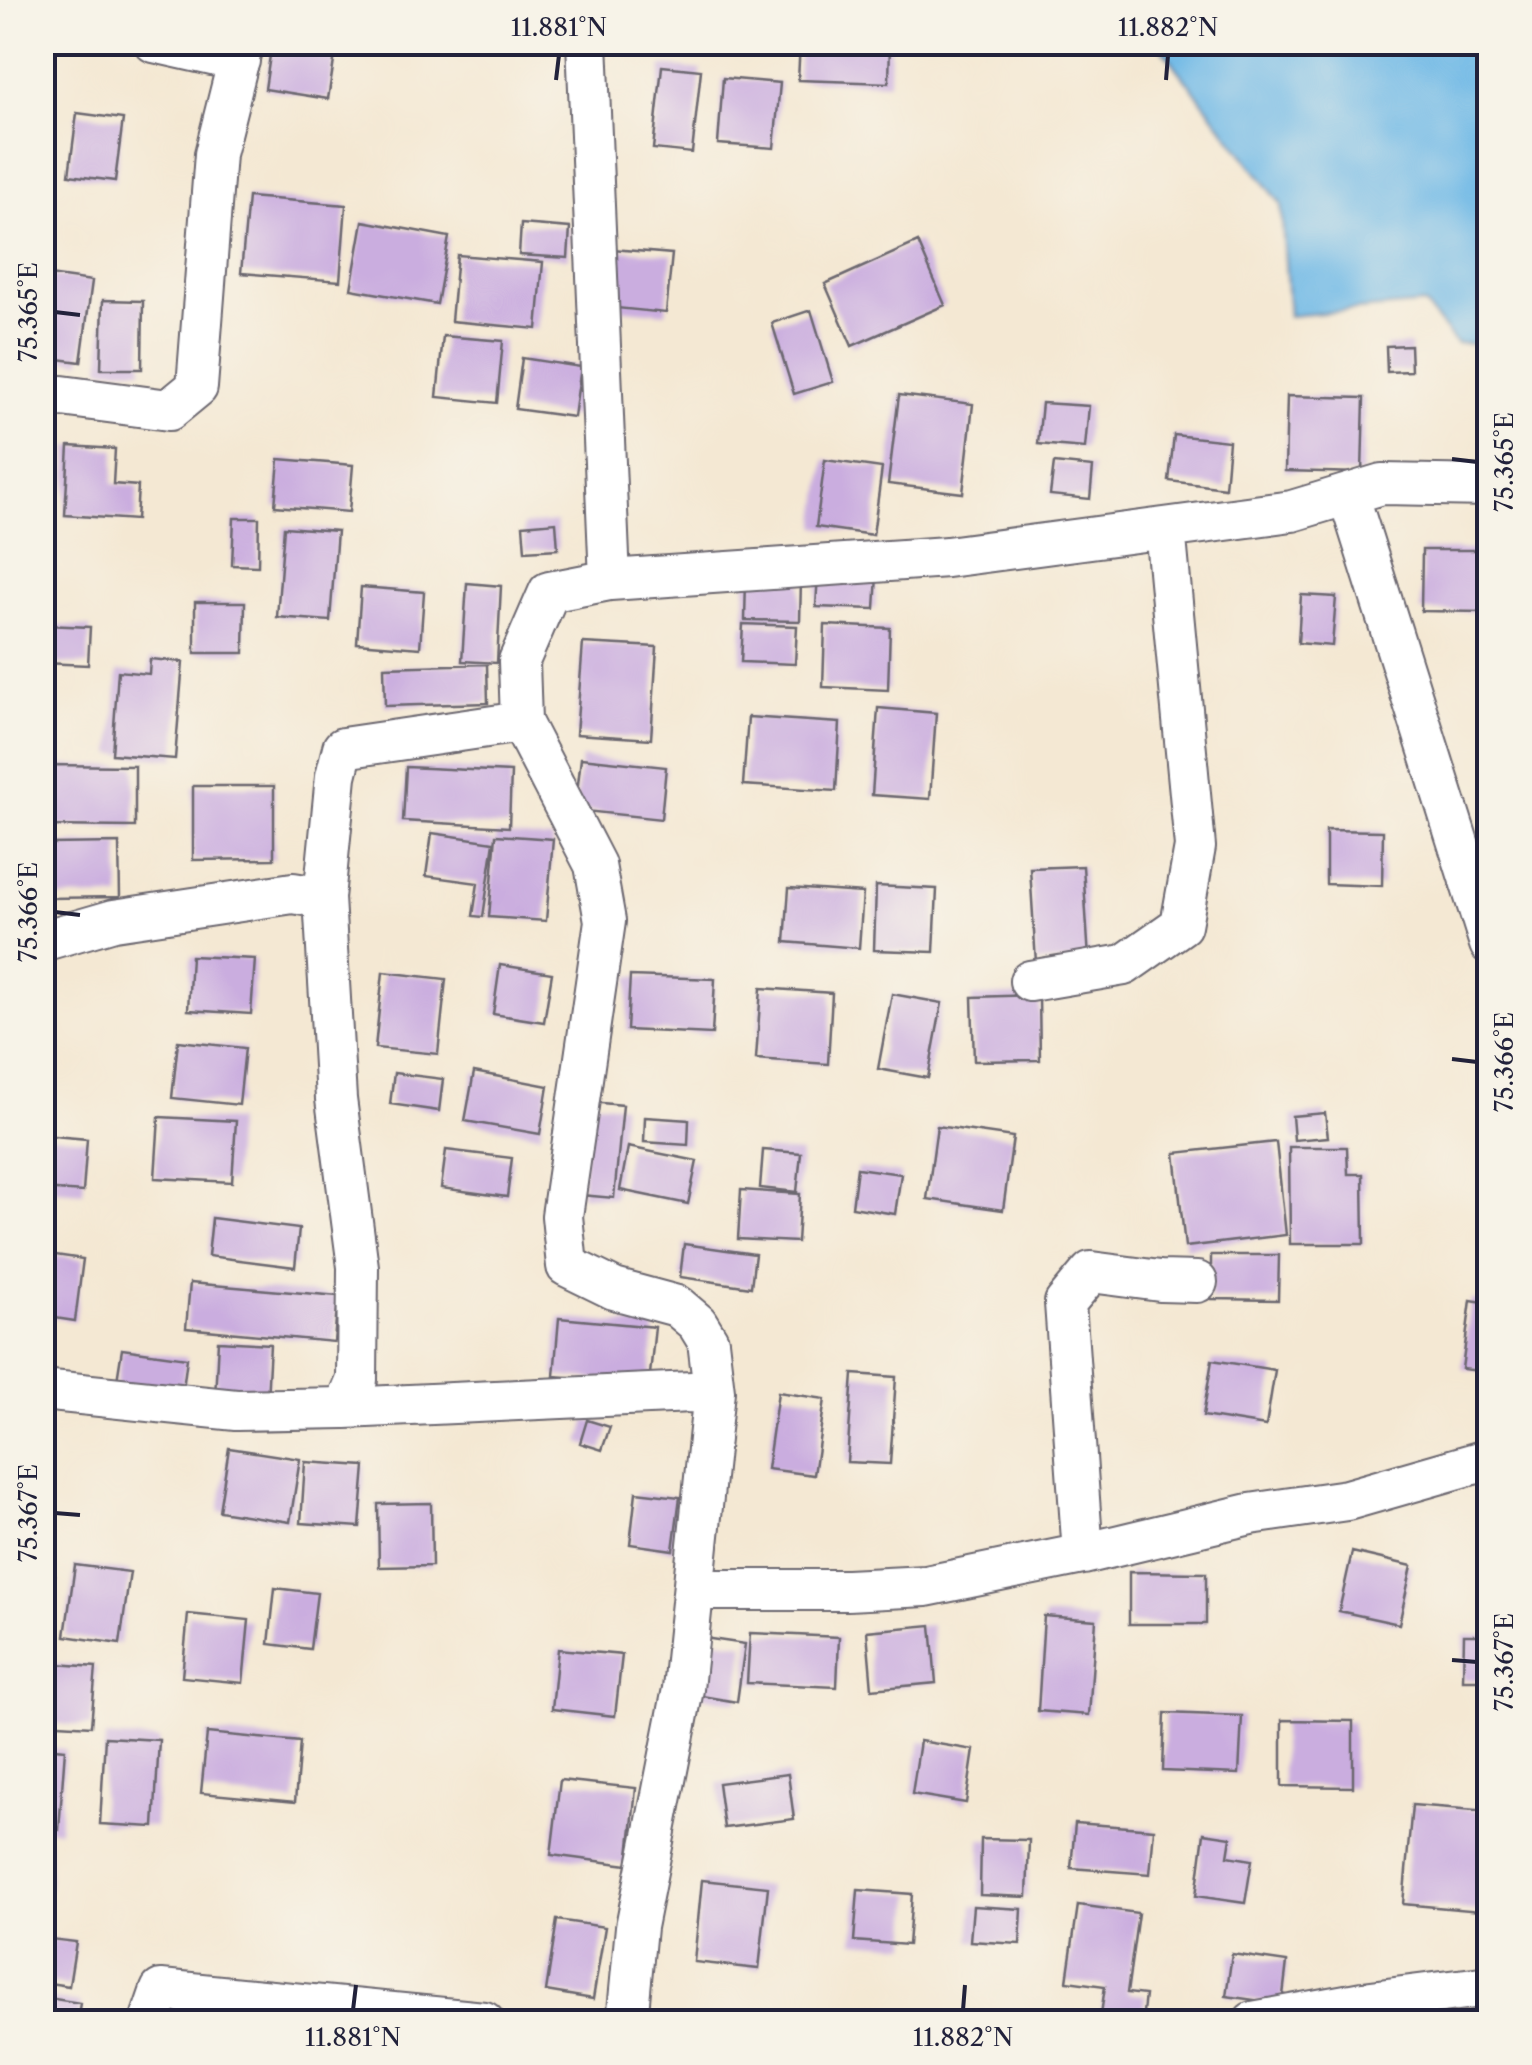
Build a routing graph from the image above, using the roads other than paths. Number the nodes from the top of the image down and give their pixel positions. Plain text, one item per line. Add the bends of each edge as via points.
1 (154, 42) edge
2 (587, 42) edge
3 (241, 52) edge
4 (42, 399) edge
5 (1490, 486) edge
6 (1348, 494) junction
7 (1165, 528) junction
8 (610, 580) junction
9 (521, 722) junction
10 (324, 898) junction
11 (42, 941) edge
12 (1490, 944) edge
13 (1030, 981) dead end
14 (1196, 1282) dead end
15 (42, 1390) edge
16 (714, 1390) junction
17 (345, 1408) junction
18 (1490, 1460) edge
19 (1083, 1554) junction
20 (694, 1590) junction
21 (1490, 1986) edge
22 (1364, 2012) edge
23 (150, 2022) edge
24 (484, 2022) edge
25 (627, 2022) edge
26 (1253, 2022) edge

1 - 3 street
2 - 8 street
3 - 4 street via 216,154 197,387 169,410
5 - 6 street via 1382,484
6 - 7 street via 1292,511
6 - 12 street
7 - 8 street via 947,556
7 - 13 street via 1196,847 1181,924 1124,965
8 - 9 street via 548,592 519,661
9 - 10 street via 343,748
9 - 16 street via 595,865 605,921 562,1216 567,1266 614,1290 677,1306 708,1341
10 - 11 street via 293,893 114,920
10 - 17 street via 336,1099 358,1267 357,1380
14 - 19 street via 1091,1272 1065,1303
15 - 17 street via 236,1410
16 - 17 street
16 - 20 street
18 - 19 street via 1363,1496 1250,1514
19 - 20 street via 926,1586
20 - 25 street via 683,1689 636,1928
21 - 22 street
22 - 26 street
23 - 24 street via 161,1990

